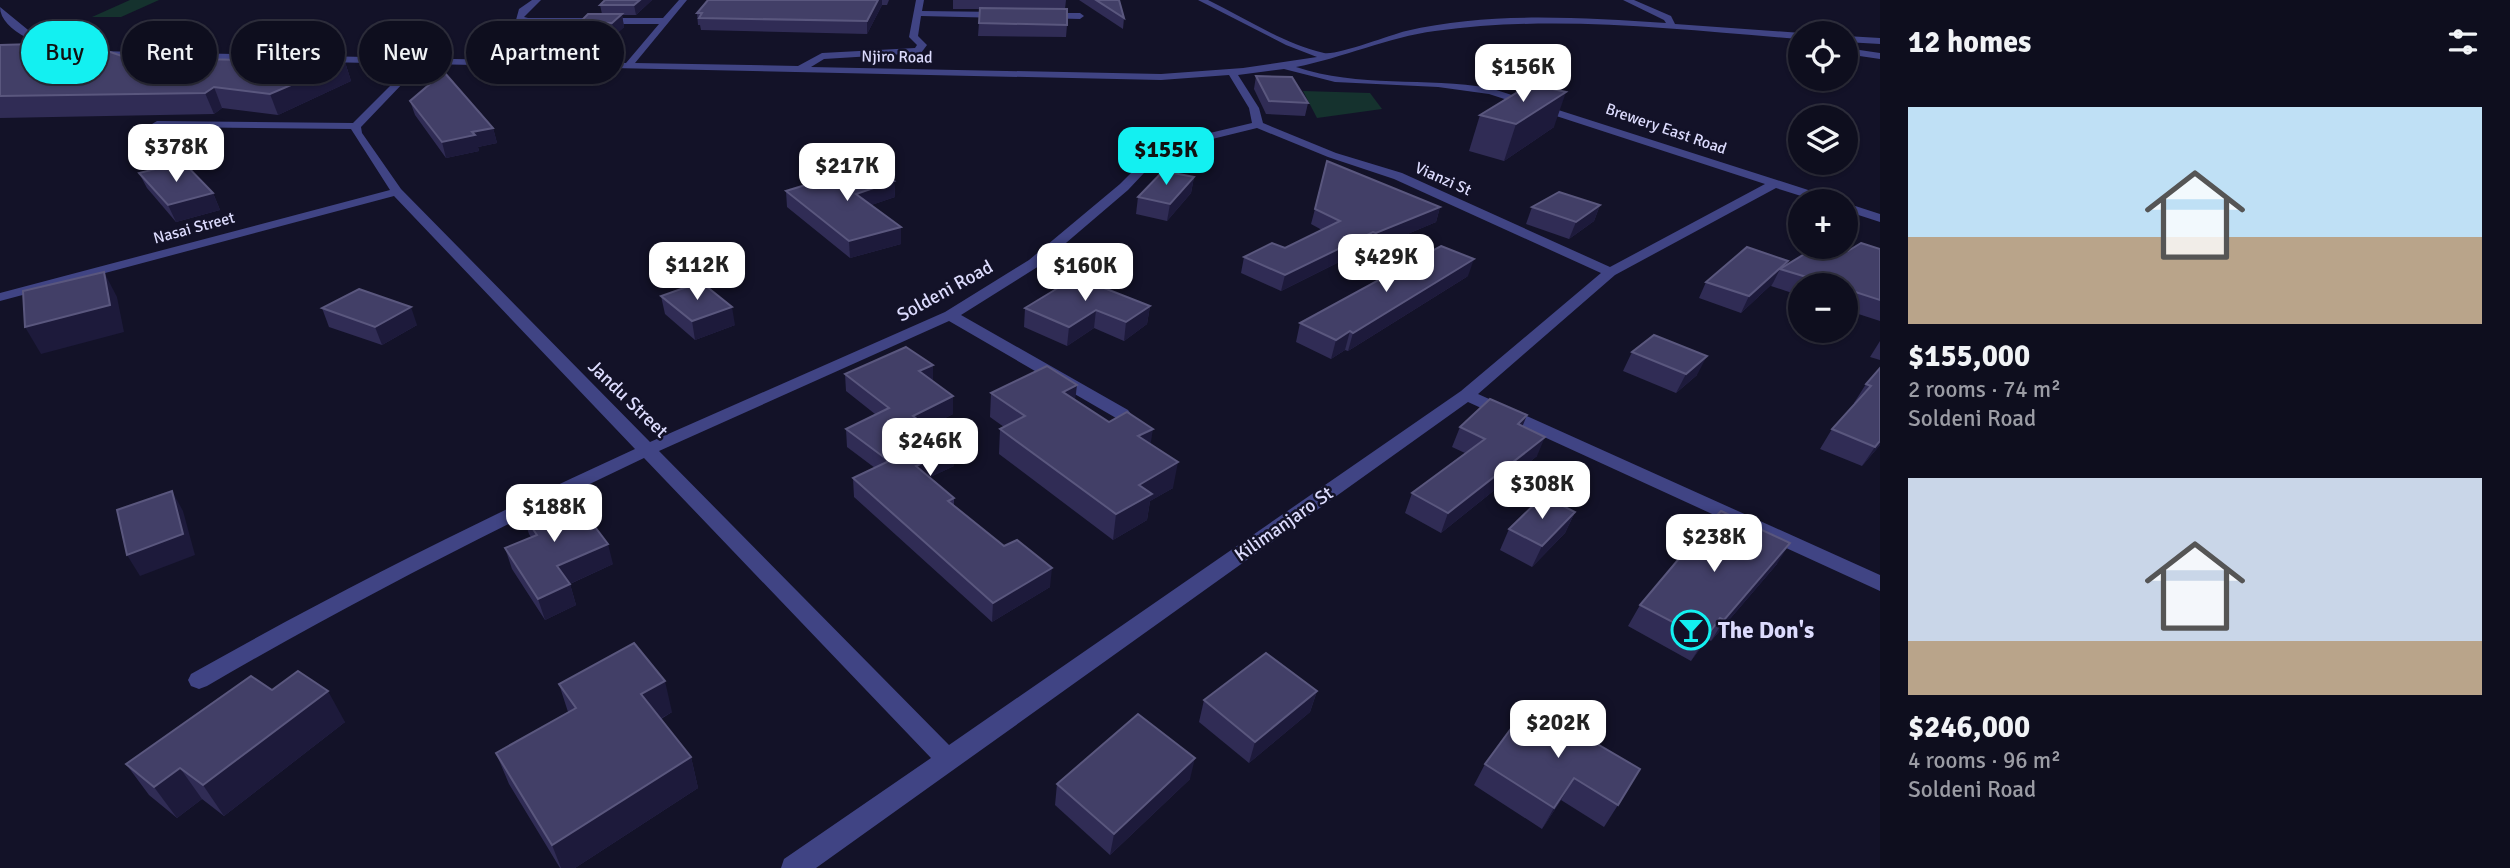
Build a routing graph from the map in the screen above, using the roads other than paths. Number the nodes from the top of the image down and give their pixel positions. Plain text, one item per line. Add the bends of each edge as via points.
1 (537, 0) edge
2 (683, 0) edge
3 (920, 0) edge
4 (1202, 0) edge
5 (1627, 0) edge
6 (0, 9) edge
7 (918, 13) junction
8 (1012, 15) edge
9 (1039, 16) edge
10 (1080, 16) dead end
11 (663, 21) junction
12 (1667, 28) junction
13 (1760, 34) junction
14 (1788, 36) edge
15 (1788, 39) edge
16 (1858, 40) edge
17 (1880, 41) edge
18 (1858, 53) edge
19 (1880, 56) edge
20 (1326, 57) junction
21 (359, 61) edge
22 (452, 64) edge
23 (1285, 66) junction
24 (627, 67) junction
25 (798, 70) junction
26 (1231, 73) junction
27 (397, 84) edge
28 (157, 124) dead end
29 (1258, 125) junction
30 (356, 126) junction
31 (1774, 184) junction
32 (1790, 189) edge
33 (397, 192) junction
34 (1858, 211) edge
35 (1880, 218) edge
36 (1610, 272) junction
37 (0, 297) edge
38 (950, 315) junction
39 (1467, 395) junction
40 (1122, 414) edge
41 (649, 449) junction
42 (1880, 584) edge
43 (199, 680) dead end
44 (948, 760) junction
45 (794, 868) edge

1 - 11 street via 519,18 527,22
2 - 11 street
3 - 7 street
4 - 20 street
5 - 12 street via 1668,18 1672,22
6 - 21 street, Njiro Road via 28,35 53,47 79,51
7 - 8 street
7 - 25 street via 913,37 922,45 918,51 822,56
9 - 10 street
11 - 24 street
12 - 13 street, Njiro Road
12 - 20 street, Njiro Road via 1480,23 1404,34
13 - 14 street, Njiro Road
13 - 15 street
16 - 17 street
18 - 19 street
20 - 23 street, Njiro Road
22 - 24 street, Njiro Road
23 - 26 street, Njiro Road
23 - 31 street, Brewery East Road via 1334,81 1438,84 1488,91
24 - 25 street, Njiro Road
25 - 26 street, Njiro Road via 1108,77
26 - 29 street via 1254,108
27 - 30 street
28 - 30 street
29 - 36 street, Vianzi St via 1398,176
29 - 38 street, Soldeni Road via 1156,154 1034,263
30 - 33 street, Jandu Street via 356,133
31 - 32 street, Brewery East Road
31 - 36 street, Kilimanjaro St
33 - 37 street, Nasai Street
33 - 41 street, Jandu Street
34 - 35 street
36 - 39 street, Kilimanjaro St
38 - 40 street
38 - 41 street, Soldeni Road
39 - 42 street
39 - 44 street, Kilimanjaro St
41 - 43 street, Soldeni Road via 462,538
41 - 44 street, Jandu Street
44 - 45 street, Kilimanjaro St

